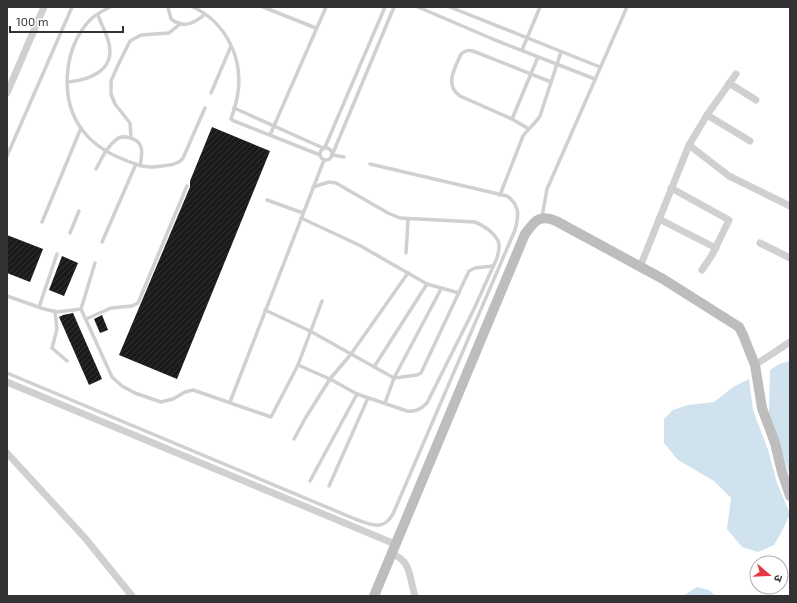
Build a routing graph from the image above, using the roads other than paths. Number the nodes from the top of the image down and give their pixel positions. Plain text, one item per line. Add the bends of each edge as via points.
1 (44, 7) edge
2 (72, 7) edge
3 (110, 7) edge
4 (168, 7) edge
5 (193, 7) edge
6 (263, 7) edge
7 (326, 7) edge
8 (385, 7) edge
9 (394, 7) edge
10 (418, 7) edge
11 (450, 7) edge
12 (540, 7) edge
13 (626, 7) edge
14 (98, 14) junction
15 (206, 14) junction
16 (180, 24) junction
17 (316, 28) junction
18 (526, 38) junction
19 (231, 46) junction
20 (522, 50) junction
21 (561, 52) junction
22 (538, 57) junction
23 (108, 60) junction
24 (557, 64) junction
25 (118, 65) junction
26 (600, 67) junction
27 (736, 74) dead end
28 (531, 75) junction
29 (595, 79) junction
30 (68, 82) junction
31 (551, 82) junction
32 (729, 83) junction
33 (7, 93) edge
34 (211, 93) dead end
35 (756, 100) dead end
36 (205, 108) dead end
37 (234, 108) junction
38 (707, 115) junction
39 (512, 119) junction
40 (274, 126) junction
41 (81, 128) junction
42 (529, 129) junction
43 (270, 135) junction
44 (131, 138) junction
45 (750, 141) dead end
46 (689, 145) junction
47 (324, 148) junction
48 (105, 151) junction
49 (333, 154) junction
50 (320, 155) junction
51 (7, 156) edge
52 (344, 157) dead end
53 (324, 160) junction
54 (136, 164) junction
55 (370, 164) dead end
56 (140, 166) junction
57 (96, 169) dead end
58 (187, 186) dead end
59 (313, 187) junction
60 (671, 188) junction
61 (500, 195) junction
62 (267, 200) dead end
63 (790, 206) edge
64 (79, 211) dead end
65 (303, 213) junction
66 (301, 218) junction
67 (542, 218) junction
68 (658, 219) junction
69 (408, 220) junction
70 (42, 222) dead end
71 (70, 233) dead end
72 (102, 242) dead end
73 (760, 243) dead end
74 (716, 248) junction
75 (406, 253) dead end
76 (57, 254) dead end
77 (790, 258) edge
78 (95, 263) dead end
79 (493, 266) junction
80 (640, 267) junction
81 (702, 270) dead end
82 (408, 273) junction
83 (427, 284) junction
84 (441, 289) junction
85 (459, 293) junction
86 (7, 296) edge
87 (322, 301) dead end
88 (39, 307) junction
89 (81, 309) junction
90 (265, 310) junction
91 (55, 311) junction
92 (86, 319) junction
93 (310, 330) junction
94 (790, 342) edge
95 (351, 354) junction
96 (67, 360) dead end
97 (298, 365) junction
98 (374, 367) junction
99 (755, 368) junction
100 (7, 373) edge
101 (394, 378) junction
102 (330, 379) junction
103 (7, 382) edge
104 (357, 394) junction
105 (368, 398) junction
106 (230, 402) junction
107 (385, 403) junction
108 (294, 439) dead end
109 (7, 453) edge
110 (310, 481) dead end
111 (329, 486) dead end
112 (790, 496) edge
113 (393, 549) junction
114 (132, 596) edge
115 (374, 596) edge
116 (415, 596) edge

1 - 33 street
2 - 51 lane
3 - 14 lane
4 - 16 lane via 171,19
5 - 15 lane
6 - 17 lane
7 - 17 lane
8 - 47 lane
9 - 49 lane
10 - 20 lane
11 - 18 lane
12 - 18 lane
13 - 26 lane
14 - 23 lane via 109,44
14 - 30 lane via 90,20 74,45
15 - 16 lane via 196,22
15 - 19 lane via 221,29
16 - 25 lane via 169,33 141,35 130,41
17 - 40 lane
18 - 20 lane
18 - 21 lane
19 - 34 lane
19 - 37 lane via 239,65 238,91
20 - 22 lane
21 - 24 lane
21 - 26 lane
22 - 24 lane
22 - 28 lane
23 - 25 lane
23 - 30 lane via 103,69 93,76 85,80
24 - 29 lane
24 - 31 lane
25 - 44 lane via 111,81 111,94 115,104 130,123
26 - 29 lane
27 - 32 street
28 - 31 lane
28 - 39 lane
28 - 39 lane via 468,50 462,54 455,69 452,85 455,92
29 - 67 lane via 548,190
30 - 41 lane via 70,102
31 - 42 lane via 540,116
32 - 35 street
32 - 38 street
36 - 56 lane via 181,161 155,168
37 - 40 lane
37 - 43 lane via 231,119
38 - 45 street
38 - 46 street
39 - 42 lane
40 - 43 lane
40 - 47 lane
41 - 48 lane
41 - 70 lane
42 - 61 lane via 523,136
43 - 50 lane
44 - 48 lane via 118,138
44 - 56 lane via 141,147
46 - 60 street
46 - 63 street via 729,176
47 - 49 lane via 330,148
47 - 50 lane
48 - 54 lane
48 - 57 lane
49 - 52 lane
49 - 53 lane via 330,159
50 - 53 lane
53 - 59 lane
54 - 56 lane
54 - 72 lane
55 - 61 lane
58 - 92 lane via 138,303 111,308
59 - 65 lane
59 - 69 lane via 329,182 336,183 388,213
60 - 68 street
60 - 74 street via 729,219
61 - 100 lane via 513,200 516,206 518,221 515,230 390,520 383,525 355,519
62 - 65 lane
64 - 71 lane
65 - 66 lane
66 - 82 lane via 359,244
66 - 90 lane
67 - 80 street via 556,221
67 - 113 street via 533,223 525,234
68 - 74 street
68 - 80 street
69 - 75 lane
69 - 79 lane via 469,221 482,224 498,241 499,250
73 - 77 street
74 - 81 street
76 - 88 lane
78 - 89 lane
79 - 85 lane via 469,271
79 - 107 lane via 427,402 412,412
80 - 99 street via 736,324 743,335
82 - 83 lane
82 - 95 lane
83 - 84 lane
83 - 98 lane
84 - 85 lane
84 - 101 lane
85 - 101 lane via 421,373
86 - 88 lane
87 - 93 lane
88 - 91 lane
89 - 91 lane
89 - 92 lane
90 - 93 lane
90 - 106 lane
91 - 96 lane via 57,329 52,348
92 - 106 lane via 112,377 126,389 161,402 193,390
93 - 95 lane
93 - 97 lane
94 - 99 street
95 - 98 lane
95 - 102 lane
97 - 102 lane
97 - 106 lane via 271,417
98 - 101 lane
99 - 112 street via 762,408
101 - 107 lane
102 - 104 lane
102 - 108 lane
103 - 113 street
104 - 105 lane
104 - 110 lane
105 - 107 lane
105 - 111 lane
109 - 114 street via 85,538
113 - 115 street
113 - 116 street via 407,565

